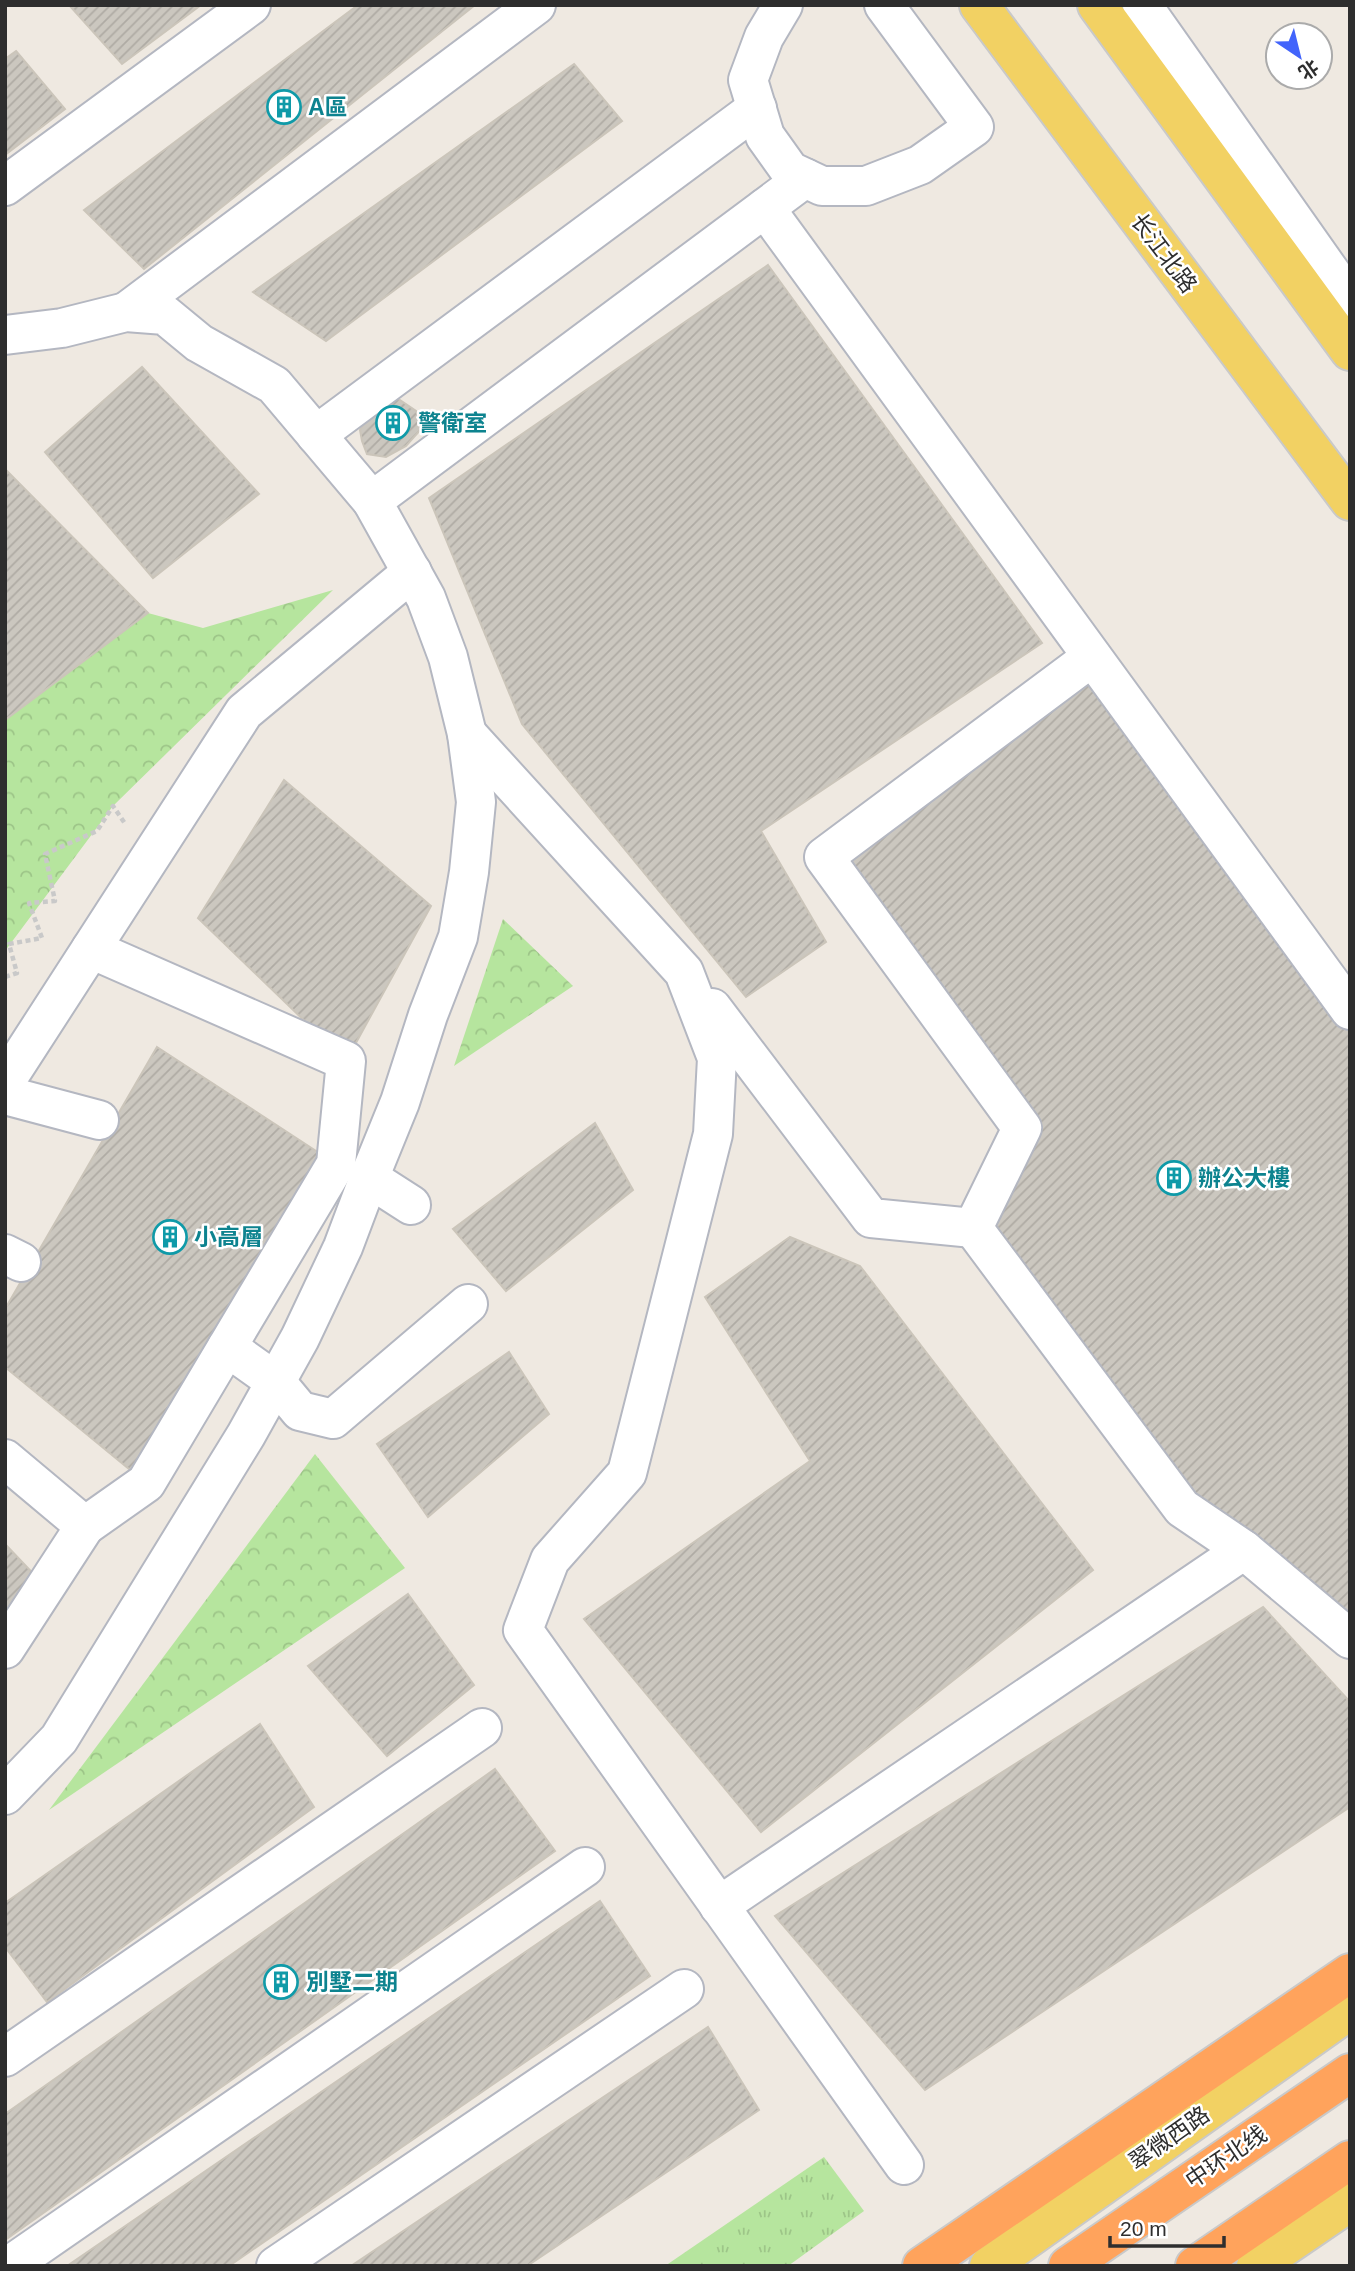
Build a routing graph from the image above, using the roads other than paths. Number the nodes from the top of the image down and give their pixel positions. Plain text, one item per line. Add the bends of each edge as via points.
1 (251, 5) edge
2 (536, 5) edge
3 (783, 5) edge
4 (884, 5) edge
5 (979, 5) edge
6 (1097, 5) edge
7 (1142, 5) edge
8 (757, 108) junction
9 (806, 178) junction
10 (5, 186) edge
11 (765, 208) junction
12 (1350, 300) edge
13 (126, 312) junction
14 (5, 335) edge
15 (1350, 351) edge
16 (316, 435) junction
17 (372, 501) junction
18 (1350, 501) edge
19 (412, 572) junction
20 (1092, 657) junction
21 (467, 734) junction
22 (91, 949) junction
23 (684, 972) junction
24 (1350, 1010) edge
25 (5, 1082) edge
26 (5, 1095) edge
27 (99, 1120) dead end
28 (369, 1178) junction
29 (411, 1205) dead end
30 (973, 1228) junction
31 (468, 1304) dead end
32 (227, 1347) junction
33 (276, 1382) junction
34 (5, 1459) edge
35 (85, 1526) junction
36 (1244, 1550) junction
37 (1350, 1639) edge
38 (5, 1649) edge
39 (482, 1728) dead end
40 (9, 1785) edge
41 (585, 1867) dead end
42 (719, 1906) junction
43 (1350, 1973) edge
44 (684, 1989) dead end
45 (1350, 2010) edge
46 (5, 2057) edge
47 (1350, 2073) edge
48 (1350, 2160) edge
49 (904, 2165) dead end
50 (1350, 2202) edge
51 (9, 2266) edge
52 (276, 2266) edge
53 (922, 2266) edge
54 (989, 2266) edge
55 (1068, 2266) edge
56 (1195, 2266) edge
57 (1256, 2266) edge

1 - 10 street
2 - 13 street
3 - 8 street via 764,37 748,80
4 - 9 street via 974,127 920,165 866,186 822,186
5 - 18 main road, 长江北路
6 - 15 main road
7 - 12 street
8 - 9 street via 765,136 790,171
8 - 16 street
9 - 11 street
11 - 17 street
11 - 20 street
13 - 14 street via 62,328
13 - 16 street via 165,315 200,343 274,385
16 - 17 street
17 - 19 street
19 - 21 street via 448,657
19 - 22 street via 244,712
20 - 24 street
20 - 30 street via 824,857 1023,1128
21 - 23 street
21 - 28 street via 476,802 458,937
22 - 25 street
22 - 32 street via 346,1061 336,1164
23 - 30 street via 871,1218
23 - 42 street via 717,1058 713,1134 627,1473 550,1560 523,1630
26 - 27 street
28 - 29 street
28 - 33 street via 343,1247
30 - 36 street via 1182,1508
31 - 33 street via 333,1419 300,1412
32 - 33 street
32 - 35 street via 146,1483
33 - 40 street via 59,1739
34 - 35 street
35 - 38 street
36 - 37 street
36 - 42 street
39 - 46 street
41 - 51 street
42 - 49 street
43 - 53 highway
44 - 52 street
45 - 54 main road, 翠微西路
47 - 55 highway, 中环北线
48 - 56 highway
50 - 57 main road

